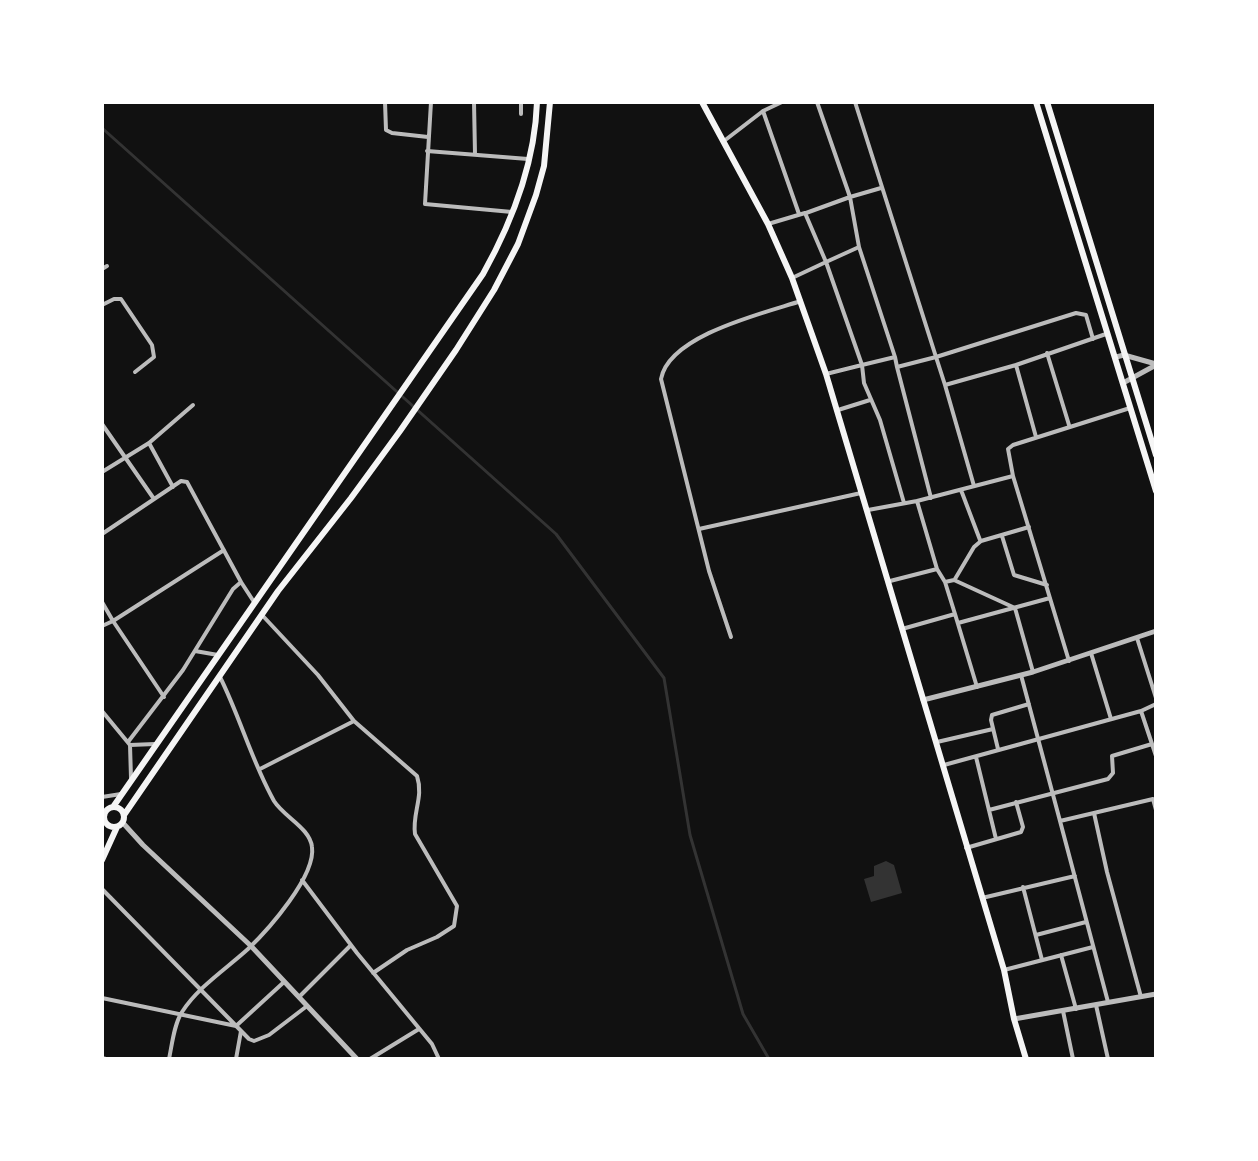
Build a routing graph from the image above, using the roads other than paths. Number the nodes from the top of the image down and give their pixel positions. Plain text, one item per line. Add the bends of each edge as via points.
1 (385, 102) edge
2 (431, 102) edge
3 (474, 102) edge
4 (521, 102) edge
5 (537, 102) edge
6 (550, 102) edge
7 (702, 102) edge
8 (782, 102) edge
9 (817, 102) edge
10 (855, 102) edge
11 (1036, 102) edge
12 (1047, 102) edge
13 (763, 111) junction
14 (521, 114) dead end
15 (1055, 128) junction
16 (1045, 130) junction
17 (428, 137) junction
18 (724, 141) junction
19 (427, 151) junction
20 (475, 154) junction
21 (528, 159) junction
22 (881, 188) junction
23 (850, 197) junction
24 (512, 212) junction
25 (802, 214) junction
26 (768, 224) junction
27 (859, 247) junction
28 (826, 262) junction
29 (792, 278) junction
30 (801, 301) junction
31 (102, 305) edge
32 (1108, 333) junction
33 (1093, 339) junction
34 (1047, 353) junction
35 (1124, 355) junction
36 (895, 357) junction
37 (936, 357) junction
38 (1116, 357) junction
39 (1156, 364) edge
40 (862, 365) junction
41 (1016, 365) junction
42 (897, 367) junction
43 (135, 372) dead end
44 (826, 374) junction
45 (1127, 382) junction
46 (945, 385) junction
47 (870, 400) junction
48 (193, 405) dead end
49 (1130, 408) junction
50 (836, 411) junction
51 (102, 424) edge
52 (1069, 425) junction
53 (1036, 437) junction
54 (149, 443) junction
55 (1156, 455) edge
56 (125, 458) junction
57 (102, 472) edge
58 (1013, 476) junction
59 (173, 487) junction
60 (974, 487) junction
61 (961, 490) junction
62 (1156, 491) edge
63 (863, 493) junction
64 (931, 498) junction
65 (154, 499) junction
66 (917, 501) junction
67 (904, 503) junction
68 (868, 510) junction
69 (1029, 527) junction
70 (699, 529) junction
71 (102, 534) edge
72 (1002, 536) junction
73 (981, 541) junction
74 (224, 550) junction
75 (937, 569) junction
76 (954, 580) junction
77 (890, 581) junction
78 (241, 582) junction
79 (945, 582) junction
80 (1047, 585) junction
81 (1050, 598) junction
82 (102, 602) edge
83 (254, 602) junction
84 (1015, 608) junction
85 (955, 614) junction
86 (262, 615) junction
87 (113, 621) junction
88 (958, 623) junction
89 (102, 626) edge
90 (902, 629) junction
91 (1156, 631) edge
92 (731, 637) dead end
93 (1137, 638) junction
94 (195, 651) junction
95 (1091, 653) junction
96 (218, 655) junction
97 (1069, 661) junction
98 (1033, 672) junction
99 (219, 675) junction
100 (1021, 675) junction
101 (977, 687) junction
102 (164, 697) junction
103 (922, 700) junction
104 (1156, 701) edge
105 (1029, 704) junction
106 (102, 711) edge
107 (1141, 711) junction
108 (1111, 719) junction
109 (354, 721) junction
110 (993, 729) junction
111 (1038, 740) junction
112 (935, 743) junction
113 (129, 744) junction
114 (155, 744) junction
115 (1152, 744) junction
116 (998, 750) junction
117 (1156, 756) edge
118 (976, 757) junction
119 (941, 766) junction
120 (260, 769) junction
121 (131, 778) junction
122 (1052, 792) junction
123 (121, 794) junction
124 (102, 797) edge
125 (1155, 798) edge
126 (1016, 802) junction
127 (113, 807) junction
128 (989, 810) junction
129 (1156, 810) edge
130 (1094, 813) junction
131 (103, 820) edge
132 (1060, 821) junction
133 (121, 822) junction
134 (996, 839) junction
135 (966, 848) junction
136 (102, 860) edge
137 (1075, 876) junction
138 (302, 880) junction
139 (1023, 887) junction
140 (102, 889) edge
141 (982, 898) junction
142 (1086, 922) junction
143 (1036, 935) junction
144 (351, 945) junction
145 (251, 946) junction
146 (1093, 947) junction
147 (1061, 955) junction
148 (1042, 960) junction
149 (1004, 970) junction
150 (373, 973) junction
151 (285, 981) junction
152 (200, 991) junction
153 (1156, 994) edge
154 (299, 997) junction
155 (1141, 997) junction
156 (102, 998) edge
157 (1108, 1002) junction
158 (1096, 1005) junction
159 (307, 1006) junction
160 (1076, 1009) junction
161 (1063, 1011) junction
162 (181, 1014) junction
163 (1014, 1019) junction
164 (236, 1026) junction
165 (420, 1028) junction
166 (241, 1031) junction
167 (169, 1059) edge
168 (236, 1059) edge
169 (357, 1059) edge
170 (370, 1059) edge
171 (439, 1059) edge
172 (1026, 1059) edge
173 (1073, 1059) edge
174 (1108, 1059) edge

1 - 17 street via 386,130
2 - 17 street
3 - 20 street
4 - 14 street
5 - 21 main road
6 - 86 main road via 544,166 527,221 494,290 400,431
7 - 18 main road
8 - 13 street
9 - 23 street
10 - 22 street
11 - 16 main road
12 - 15 main road
13 - 18 street
13 - 25 street
15 - 16 main road
15 - 35 main road
16 - 32 main road
17 - 19 street
18 - 26 main road
19 - 20 street
19 - 24 street via 425,204
20 - 21 street
21 - 24 main road
22 - 23 street
22 - 37 street
23 - 25 street
23 - 27 street
24 - 83 main road via 503,239 441,338
25 - 26 street
25 - 28 street
26 - 29 main road
27 - 28 street
27 - 36 street
28 - 29 street
28 - 40 street
29 - 30 main road
30 - 44 main road
30 - 70 street via 707,333 663,371
31 - 43 street via 121,299 152,345 154,357
32 - 33 street
32 - 38 main road
33 - 34 street
33 - 37 street via 1086,315 1076,313
34 - 41 street
34 - 52 street
35 - 38 street
35 - 39 street
35 - 45 main road
36 - 40 street
36 - 42 street
37 - 42 street
37 - 46 street
38 - 45 main road
39 - 45 street
40 - 44 street
40 - 47 street
41 - 46 street
41 - 53 street
42 - 64 street
44 - 50 main road
45 - 49 main road
45 - 55 main road
46 - 60 street
47 - 50 street
47 - 67 street
48 - 54 street
49 - 52 street
49 - 62 main road
50 - 63 main road
51 - 56 street
52 - 53 street
53 - 58 street via 1008,449
54 - 56 street
54 - 59 street
56 - 57 street
56 - 65 street
58 - 60 street
58 - 69 street
59 - 65 street
59 - 74 street via 187,482
60 - 61 street
61 - 64 street
61 - 73 street
63 - 68 main road
63 - 70 street
64 - 66 street
65 - 71 street
66 - 67 street
66 - 75 street
67 - 68 street
68 - 77 main road
69 - 72 street
69 - 80 street
70 - 92 street
72 - 73 street
72 - 80 street via 1014,575
73 - 76 street
74 - 78 street
74 - 87 street
75 - 77 street
75 - 79 street
76 - 79 street
76 - 84 street
77 - 90 main road
78 - 83 street
78 - 94 street
79 - 85 street
80 - 81 street
81 - 84 street
81 - 97 street
82 - 87 street
83 - 96 main road
84 - 88 street
84 - 98 street
85 - 88 street
85 - 90 street
86 - 99 main road
86 - 109 street
87 - 89 street
87 - 102 street
88 - 101 street
90 - 103 main road
91 - 93 street
93 - 95 street
93 - 104 street
94 - 96 street
94 - 102 street
95 - 97 street
95 - 108 street
96 - 114 main road
97 - 98 street
98 - 100 street
99 - 120 street
99 - 133 main road
100 - 101 street
100 - 105 street
101 - 103 street
102 - 113 street
103 - 112 main road
104 - 107 street
105 - 110 street via 992,715
105 - 111 street
106 - 113 street
107 - 108 street
107 - 115 street
108 - 111 street
109 - 120 street
109 - 150 street via 417,776 421,788 415,834 457,906 454,926
110 - 112 street
110 - 116 street
111 - 116 street
111 - 122 street
112 - 119 main road
113 - 114 street
113 - 121 street
114 - 121 main road
115 - 117 street
115 - 122 street via 1112,756 1111,778
116 - 118 street
118 - 119 street
118 - 128 street
119 - 135 main road
120 - 138 street via 275,802 312,844
121 - 123 main road
122 - 126 street
122 - 132 street
123 - 124 street
123 - 127 main road
125 - 129 street
125 - 130 street
126 - 128 street
126 - 134 street via 1022,831
127 - 131 main road
127 - 133 main road via 120,809
128 - 134 street
130 - 132 street
130 - 155 street
131 - 133 main road via 108,826
132 - 137 street
133 - 136 main road
133 - 145 street
134 - 135 street
135 - 141 main road
137 - 139 street
137 - 142 street
138 - 144 street
138 - 145 street
139 - 141 street
139 - 143 street
140 - 152 street
141 - 149 main road
142 - 143 street
142 - 146 street
143 - 148 street
144 - 150 street
144 - 154 street
145 - 151 street
145 - 152 street
146 - 147 street
146 - 157 street
147 - 148 street
147 - 160 street
148 - 149 street
149 - 163 main road
150 - 165 street
151 - 154 street
151 - 164 street
152 - 162 street
152 - 164 street
153 - 155 street
154 - 159 street
155 - 157 street
156 - 162 street
157 - 158 street
158 - 160 street
158 - 174 street
159 - 166 street via 259,1040
159 - 169 street
160 - 161 street
161 - 163 street
161 - 173 street
162 - 164 street
162 - 167 street
163 - 172 main road
164 - 166 street
165 - 170 street
165 - 171 street
166 - 168 street

